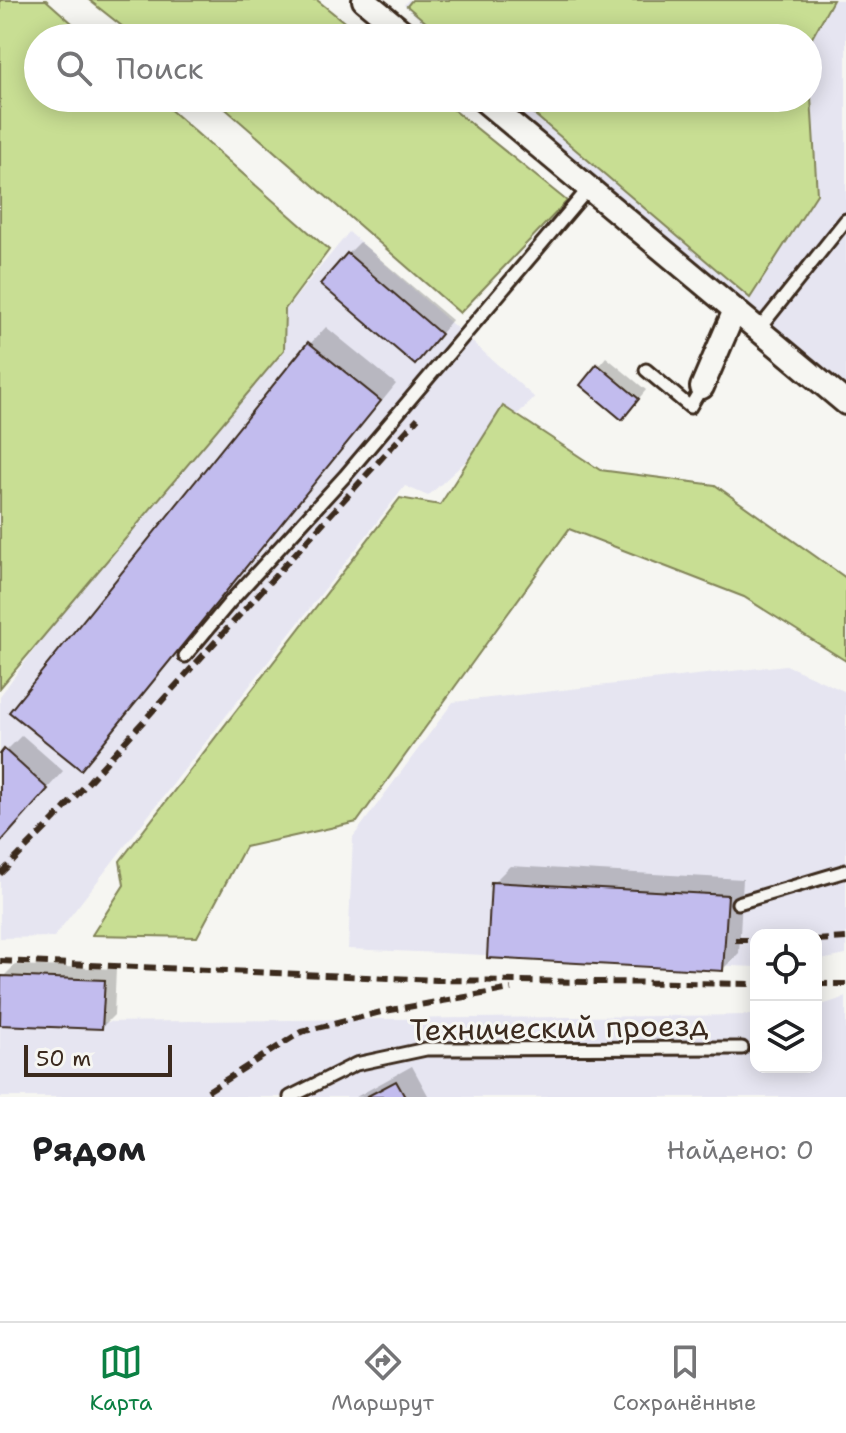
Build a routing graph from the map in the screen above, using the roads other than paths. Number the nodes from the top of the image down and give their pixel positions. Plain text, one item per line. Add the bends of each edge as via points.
1 (364, 0) edge
2 (393, 24) edge
3 (498, 112) edge
4 (589, 188) junction
5 (846, 220) edge
6 (735, 310) junction
7 (759, 329) junction
8 (646, 370) dead end
9 (702, 387) joint
10 (846, 403) edge
11 (185, 656) dead end
12 (846, 871) edge
13 (738, 903) dead end
14 (742, 1048) dead end
15 (290, 1097) edge

1 - 2 street
3 - 4 street
4 - 6 street
4 - 11 lane
5 - 7 lane
6 - 7 street
6 - 9 street
7 - 10 street
8 - 9 lane via 690,407
12 - 13 lane
14 - 15 lane, Технический проезд via 426,1049 356,1064

